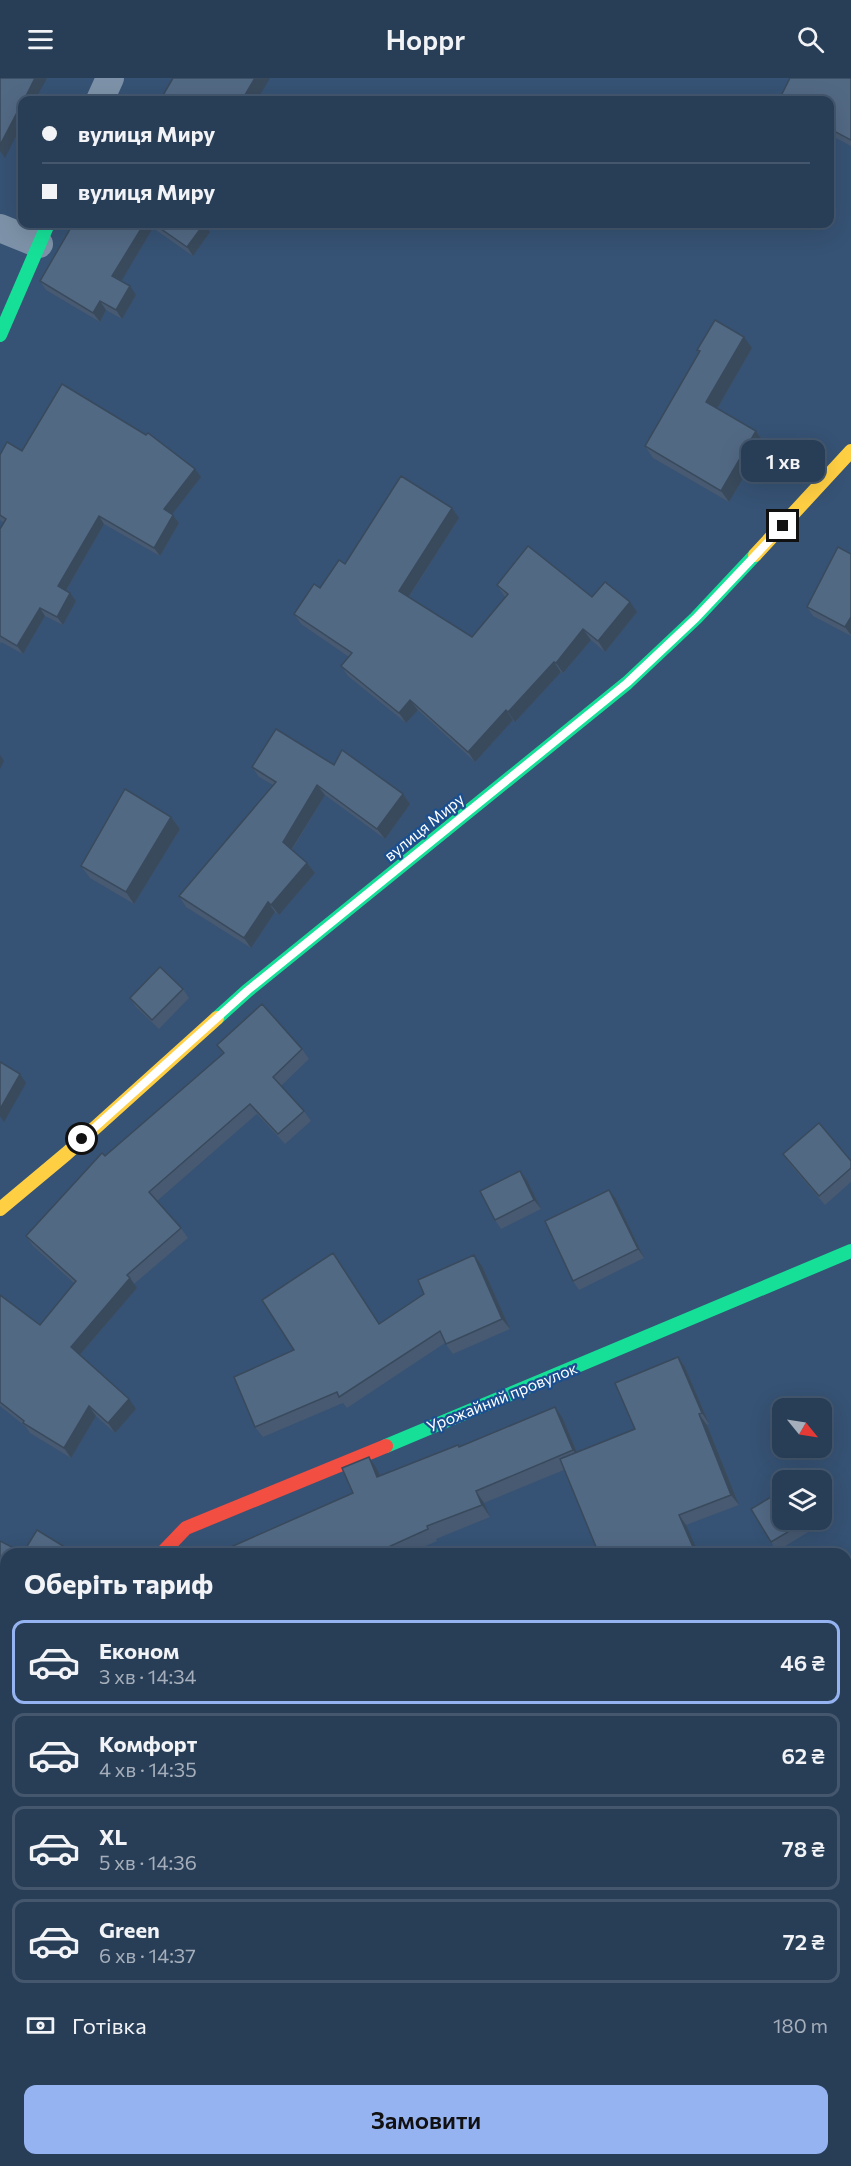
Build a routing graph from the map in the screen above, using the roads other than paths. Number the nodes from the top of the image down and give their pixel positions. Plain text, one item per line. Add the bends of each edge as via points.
1 (110, 78) edge
2 (102, 96) edge
3 (0, 228) edge
4 (43, 234) edge
5 (0, 335) edge
6 (851, 452) edge
7 (0, 1209) edge
8 (851, 1251) edge
9 (167, 1548) edge

1 - 2 street
3 - 4 street
4 - 5 street
6 - 7 street, вулиця Миру via 696,618 627,683 247,991
8 - 9 street, Урожайний провулок via 186,1528

